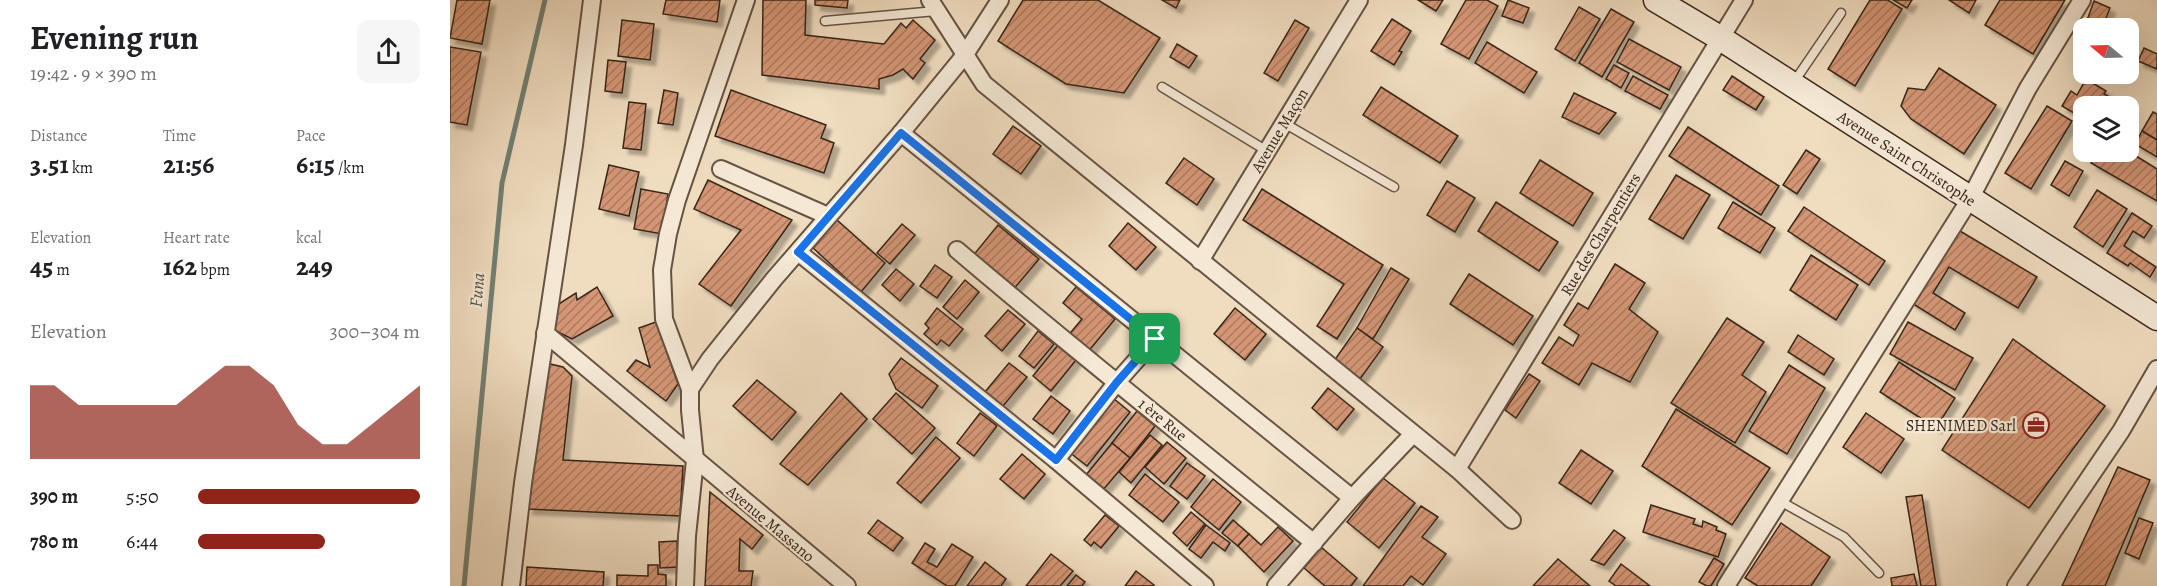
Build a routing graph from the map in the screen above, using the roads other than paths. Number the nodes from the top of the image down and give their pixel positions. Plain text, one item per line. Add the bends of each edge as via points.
1 (592, 0) edge
2 (746, 0) edge
3 (1000, 0) edge
4 (1359, 0) edge
5 (1656, 0) edge
6 (1744, 0) edge
7 (2082, 0) edge
8 (933, 5) edge
9 (1841, 13) dead end
10 (825, 21) dead end
11 (1720, 38) junction
12 (964, 56) junction
13 (1792, 85) junction
14 (1162, 87) dead end
15 (1284, 123) junction
16 (901, 133) junction
17 (1267, 151) junction
18 (721, 169) dead end
19 (1394, 187) dead end
20 (1970, 198) junction
21 (828, 216) junction
22 (957, 250) dead end
23 (798, 252) junction
24 (1200, 261) junction
25 (2157, 318) edge
26 (545, 333) junction
27 (1155, 339) junction
28 (2157, 369) edge
29 (1117, 382) junction
30 (690, 389) junction
31 (1413, 434) junction
32 (695, 460) junction
33 (1056, 460) junction
34 (1457, 469) junction
35 (1352, 498) junction
36 (1780, 501) junction
37 (1512, 520) dead end
38 (1314, 543) junction
39 (1879, 573) dead end
40 (512, 586) edge
41 (685, 586) edge
42 (847, 586) edge
43 (1205, 586) edge
44 (1276, 586) edge
45 (1726, 586) edge
46 (2016, 586) edge

1 - 26 street
2 - 30 street via 677,200 662,270 664,319
3 - 12 street
4 - 15 street, Avenue Maçon
5 - 11 street, Avenue Saint Christophe
6 - 11 street, Rue des Charpentiers
7 - 20 street via 2028,88
8 - 10 lane
8 - 12 street
9 - 13 lane
11 - 13 street, Avenue Saint Christophe
11 - 34 street, Rue des Charpentiers
12 - 16 street
12 - 24 street via 984,84
13 - 20 street, Avenue Saint Christophe
14 - 17 lane
15 - 17 street, Avenue Maçon
15 - 19 lane
16 - 21 street
16 - 27 street
17 - 24 street, Avenue Maçon
18 - 21 street
20 - 25 street, Avenue Saint Christophe
20 - 36 street
21 - 23 street
22 - 29 street, 1 ère Rue
23 - 30 street
23 - 33 street
24 - 31 street
26 - 32 street, Avenue Massano
26 - 40 street
27 - 29 street
27 - 35 street
28 - 46 street via 2121,431
29 - 33 street
29 - 38 street, 1 ère Rue
30 - 32 street
31 - 34 street
31 - 35 street
32 - 41 street
32 - 42 street, Avenue Massano
33 - 43 street
34 - 37 street
35 - 38 street
36 - 39 lane via 1844,537
36 - 45 street
38 - 44 street

